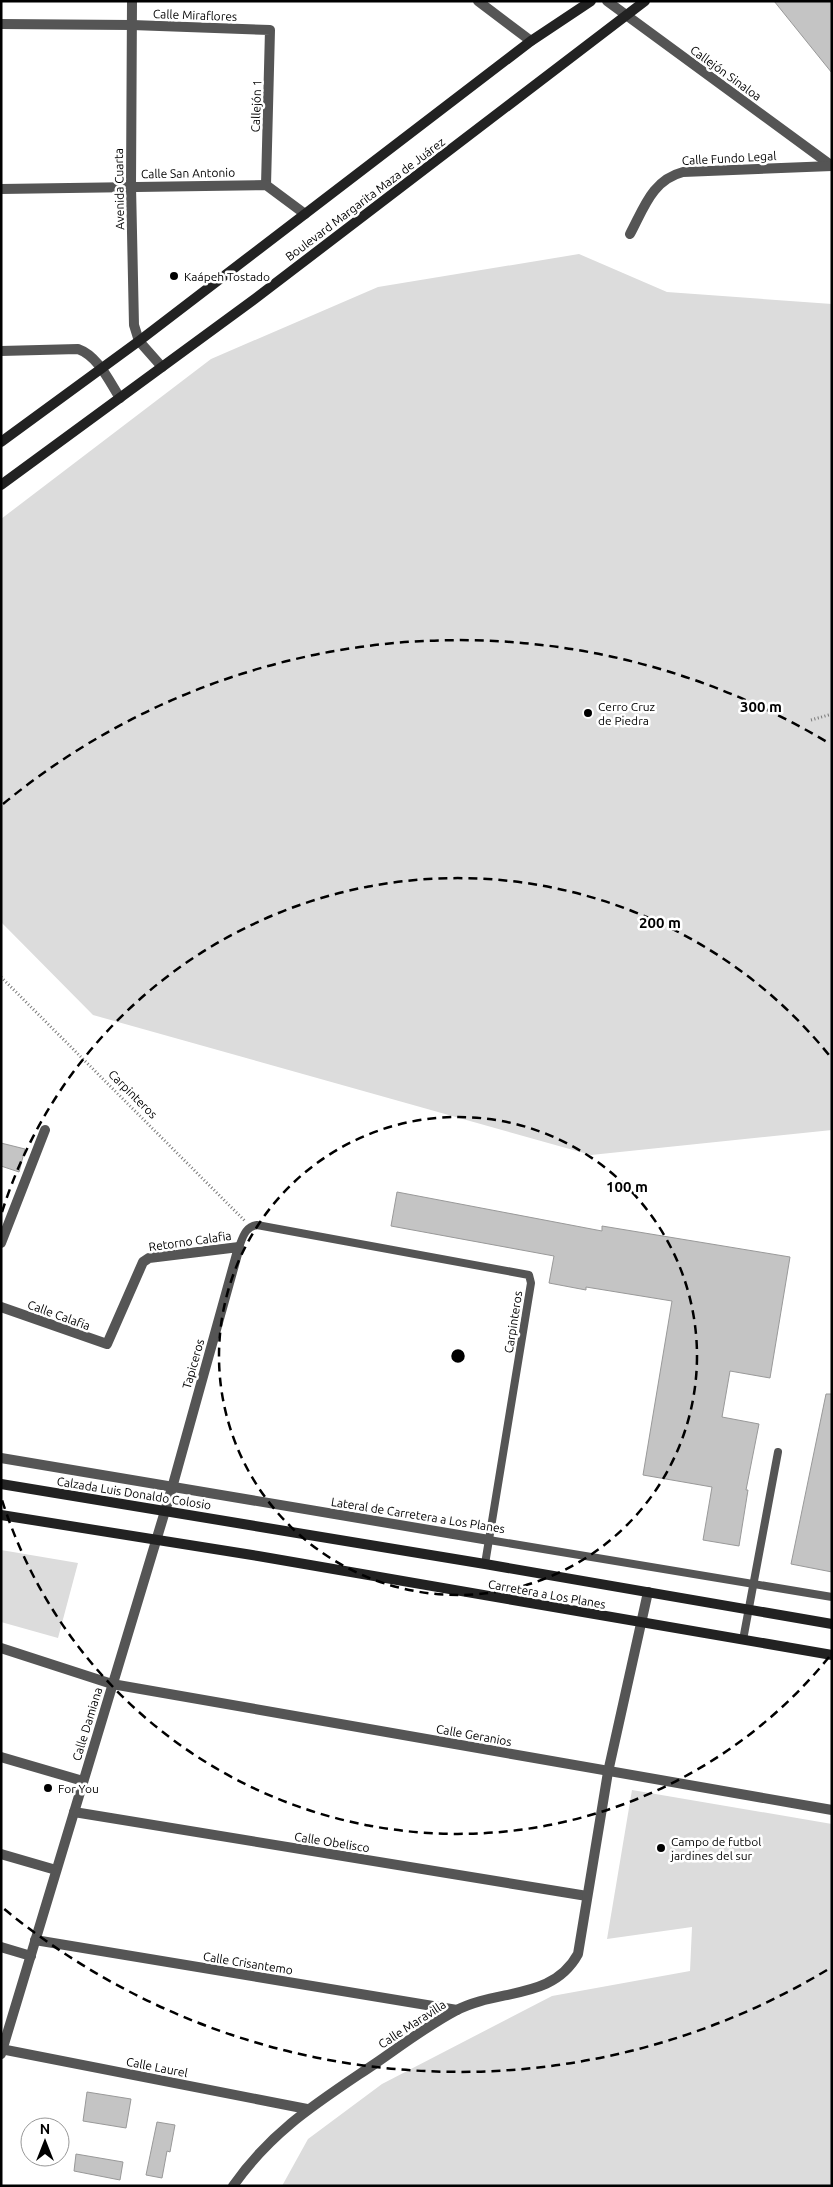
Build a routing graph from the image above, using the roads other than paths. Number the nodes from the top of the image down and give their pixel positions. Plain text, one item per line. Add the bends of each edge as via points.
1 (132, 1) edge
2 (478, 1) edge
3 (591, 1) edge
4 (607, 1) edge
5 (645, 1) edge
6 (626, 15) junction
7 (1, 24) edge
8 (132, 24) junction
9 (268, 30) joint
10 (531, 42) junction
11 (832, 166) edge
12 (266, 185) junction
13 (131, 186) junction
14 (1, 189) edge
15 (305, 214) junction
16 (630, 234) dead end
17 (139, 341) junction
18 (1, 351) edge
19 (162, 367) junction
20 (101, 368) junction
21 (120, 398) junction
22 (1, 442) edge
23 (1, 485) edge
24 (45, 1130) dead end
25 (1, 1243) edge
26 (239, 1247) junction
27 (1, 1307) edge
28 (108, 1342) joint
29 (778, 1452) dead end
30 (1, 1458) edge
31 (1, 1484) edge
32 (172, 1488) junction
33 (164, 1510) junction
34 (1, 1516) edge
35 (264, 1527) joint
36 (489, 1540) junction
37 (155, 1541) junction
38 (485, 1564) junction
39 (753, 1584) junction
40 (648, 1592) junction
41 (832, 1597) edge
42 (748, 1610) junction
43 (641, 1623) junction
44 (832, 1624) edge
45 (742, 1640) junction
46 (1, 1648) edge
47 (832, 1655) edge
48 (112, 1684) junction
49 (1, 1757) edge
50 (608, 1772) junction
51 (83, 1781) junction
52 (832, 1810) edge
53 (74, 1812) junction
54 (1, 1854) edge
55 (56, 1870) junction
56 (587, 1896) junction
57 (35, 1940) junction
58 (1, 1947) edge
59 (31, 1956) junction
60 (457, 2010) junction
61 (2, 2051) edge
62 (307, 2109) junction
63 (233, 2186) edge

1 - 8 street, Avenida Cuarta
2 - 10 street
3 - 10 main road, Boulevard Margarita Maza de Juárez
4 - 6 street, Callejón Sinaloa
5 - 6 main road, Boulevard Margarita Maza de Juárez
6 - 11 street, Callejón Sinaloa
6 - 19 main road, Boulevard Margarita Maza de Juárez
7 - 8 street, Calle Miraflores
8 - 9 street, Calle Miraflores
8 - 13 street, Avenida Cuarta
9 - 12 street, Callejón 1 via 271,32
10 - 15 main road, Boulevard Margarita Maza de Juárez
11 - 16 street, Calle Fundo Legal via 673,174 656,186
12 - 13 street, Calle San Antonio
12 - 15 street
13 - 14 street, Calle San Antonio
13 - 17 street, Avenida Cuarta via 134,325
15 - 17 main road, Boulevard Margarita Maza de Juárez
17 - 19 street, Avenida Cuarta
17 - 20 main road, Boulevard Margarita Maza de Juárez
18 - 20 street via 78,349 92,356
19 - 21 main road, Boulevard Margarita Maza de Juárez
20 - 21 street
20 - 22 main road, Boulevard Margarita Maza de Juárez
21 - 23 main road, Boulevard Margarita Maza de Juárez
24 - 25 street
26 - 28 street, Retorno Calafia via 148,1258 143,1262
26 - 32 street, Tapiceros
26 - 36 lane, Carpinteros via 250,1226 276,1228 529,1275 531,1282
27 - 28 street, Calle Calafia via 104,1344
29 - 39 lane
30 - 32 street, Lateral de Carretera a Los Planes
31 - 33 main road, Calzada Luis Donaldo Colosio
32 - 33 street, Calle Damiana
32 - 36 street, Lateral de Carretera a Los Planes
33 - 35 main road, Calzada Luis Donaldo Colosio
33 - 37 street, Calle Damiana
34 - 37 main road
35 - 38 main road, Carretera a Los Planes
36 - 38 lane, Carpinteros
36 - 39 lane, Lateral de Carretera a Los Planes
37 - 43 main road, Carretera a Los Planes
37 - 48 street, Calle Damiana
38 - 40 main road, Carretera a Los Planes
39 - 41 lane, Lateral de Carretera a Los Planes
39 - 42 lane
40 - 42 main road, Carretera a Los Planes
40 - 43 street, Calle Maravilla
42 - 44 main road, Carretera a Los Planes
42 - 45 lane
43 - 45 main road, Carretera a Los Planes
43 - 50 street, Calle Maravilla
45 - 47 main road, Carretera a Los Planes
46 - 48 street, Calle Geranios
48 - 50 street, Calle Geranios
48 - 51 street, Calle Damiana
49 - 51 street
50 - 52 street, Calle Geranios
50 - 56 street, Calle Maravilla
51 - 53 street, Calle Damiana
53 - 55 street, Calle Damiana
53 - 56 street, Calle Obelisco
54 - 55 street
55 - 57 street, Calle Damiana
56 - 60 street, Calle Maravilla via 578,1954 570,1967 555,1980 530,1990
57 - 59 street, Calle Damiana
57 - 60 street, Calle Crisantemo
58 - 59 street
59 - 61 street, Calle Damiana
60 - 62 street, Calle Maravilla
61 - 62 street, Calle Laurel
62 - 63 street, Calle Maravilla via 252,2159

